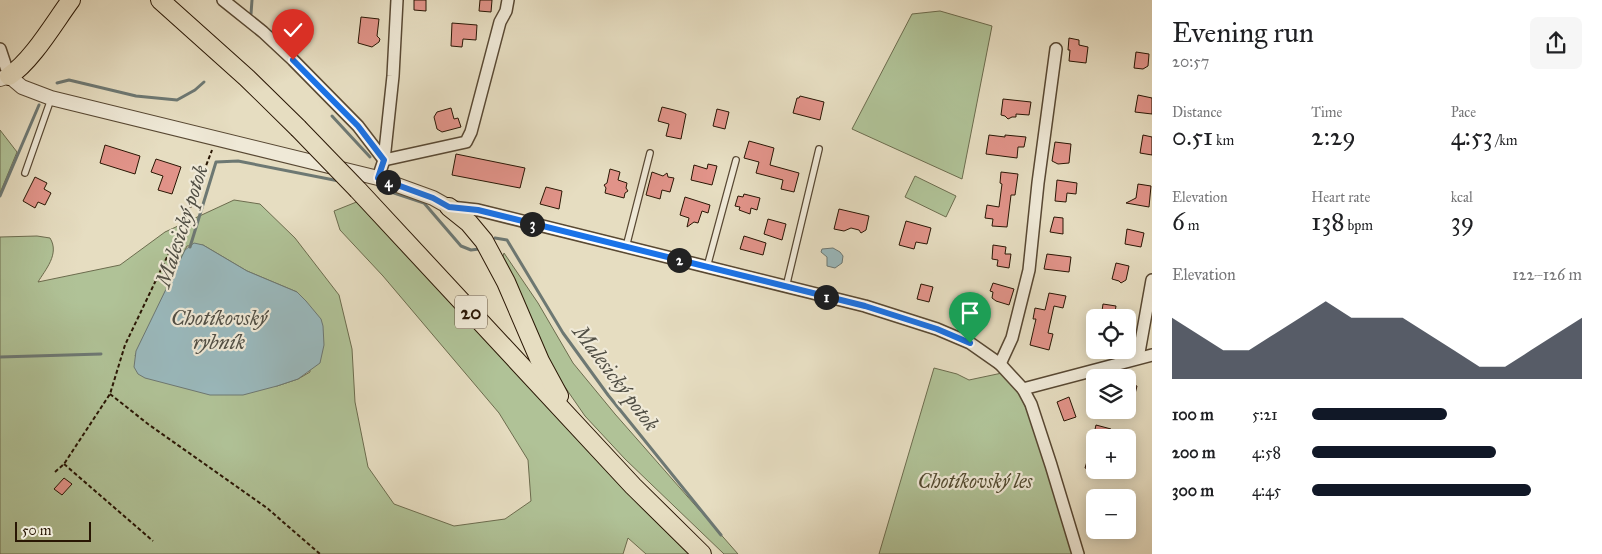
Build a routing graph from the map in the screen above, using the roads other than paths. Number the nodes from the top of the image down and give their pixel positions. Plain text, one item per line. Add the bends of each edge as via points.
1 (71, 0) edge
2 (160, 0) edge
3 (223, 0) edge
4 (397, 0) edge
5 (508, 0) edge
6 (0, 49) edge
7 (1056, 49) dead end
8 (4, 78) edge
9 (51, 98) junction
10 (819, 150) dead end
11 (650, 153) dead end
12 (384, 160) junction
13 (736, 160) dead end
14 (25, 173) dead end
15 (378, 178) junction
16 (449, 207) junction
17 (626, 247) junction
18 (708, 267) junction
19 (1152, 280) edge
20 (786, 287) junction
21 (1152, 355) edge
22 (1138, 358) junction
23 (1000, 364) junction
24 (1023, 389) junction
25 (585, 434) junction
26 (702, 554) edge
27 (1078, 554) edge

1 - 8 main road via 18,71
2 - 25 main road, 20, bridge via 298,128
3 - 12 street via 293,60 358,126
4 - 12 street
5 - 12 street via 466,142
6 - 8 street
7 - 23 street via 1029,270 1012,338
8 - 9 street
9 - 14 lane
9 - 15 street
10 - 20 lane
11 - 17 lane
12 - 15 street
13 - 18 lane
15 - 16 street
16 - 17 street via 478,210
16 - 25 main road via 484,241 506,282 540,362
17 - 18 street
18 - 20 street
19 - 22 street
20 - 23 street via 865,306 937,329 970,343
21 - 22 street
22 - 24 street
23 - 24 street
24 - 27 street via 1031,404
25 - 26 main road, 20

